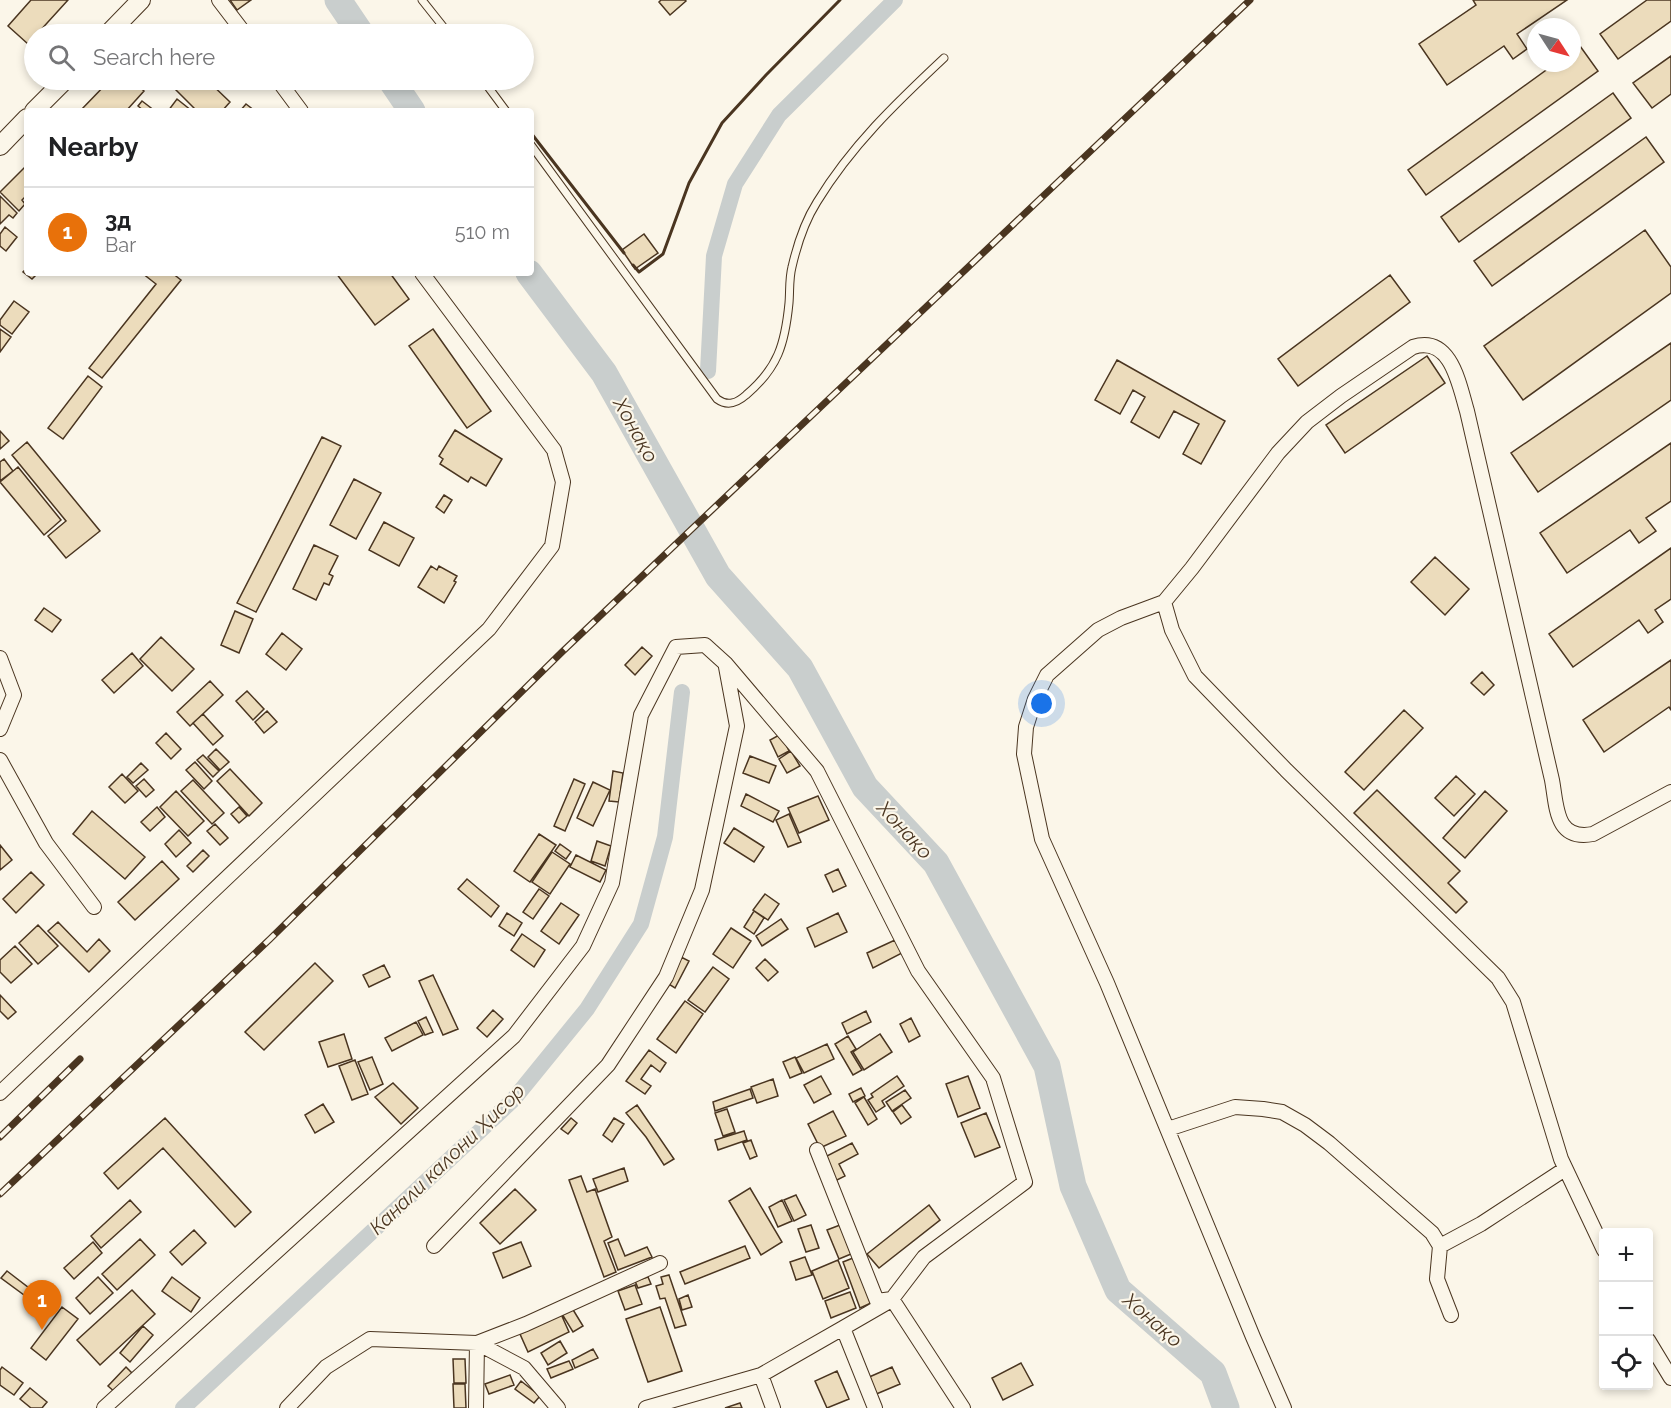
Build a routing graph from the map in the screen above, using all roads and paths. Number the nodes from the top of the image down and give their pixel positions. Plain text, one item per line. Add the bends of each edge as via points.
1 (141, 0) edge
2 (219, 0) edge
3 (422, 0) edge
4 (118, 24) edge
5 (237, 24) edge
6 (441, 24) edge
7 (944, 58) dead end
8 (55, 90) edge
9 (286, 90) edge
10 (490, 90) edge
11 (37, 108) edge
12 (300, 108) edge
13 (504, 108) edge
14 (24, 121) edge
15 (0, 146) edge
16 (534, 149) edge
17 (424, 276) edge
18 (1164, 602) junction
19 (0, 658) edge
20 (726, 664) junction
21 (0, 729) edge
22 (0, 760) edge
23 (1671, 792) edge
24 (94, 907) dead end
25 (0, 1093) edge
26 (1168, 1129) junction
27 (817, 1150) dead end
28 (1565, 1169) junction
29 (1599, 1240) edge
30 (434, 1246) dead end
31 (1440, 1246) junction
32 (660, 1263) dead end
33 (892, 1299) junction
34 (1451, 1315) dead end
35 (843, 1328) junction
36 (477, 1343) junction
37 (1653, 1348) edge
38 (761, 1375) junction
39 (1671, 1378) edge
40 (104, 1408) edge
41 (287, 1408) edge
42 (476, 1408) edge
43 (558, 1408) edge
44 (645, 1408) edge
45 (773, 1408) edge
46 (875, 1408) edge
47 (963, 1408) edge
48 (1284, 1408) edge

1 - 4 street
2 - 5 street
3 - 6 lane
7 - 16 lane via 880,119 816,204 791,268 783,342 776,361 740,401 730,404 717,399
8 - 11 street
9 - 12 street
10 - 13 lane
14 - 15 street
17 - 25 street via 554,450 562,482 552,546 489,629
18 - 23 street via 1278,453 1307,422 1413,347 1431,345 1452,364 1467,411 1559,820 1573,835 1593,834
18 - 26 street via 1098,630 1047,675 1026,727 1024,754 1042,839
18 - 28 street via 1181,649 1210,694 1498,978 1513,1002
19 - 21 street via 14,695
20 - 30 street via 737,726 702,890 666,977 608,1065
20 - 33 street via 817,771 918,971 993,1078 1024,1182 924,1257
20 - 40 street via 705,645 676,647 641,715 612,883 583,946 514,1036
22 - 24 street via 46,843
26 - 31 street via 1235,1107 1286,1114 1329,1143 1432,1233
26 - 48 street
27 - 33 street via 877,1301
28 - 29 street
28 - 31 street
31 - 34 street via 1437,1279
32 - 36 street
33 - 35 street
33 - 47 street
35 - 38 street
35 - 46 street
36 - 41 street via 370,1339 326,1367
36 - 42 street
36 - 43 street via 524,1368
37 - 39 street
38 - 44 street
38 - 45 street

